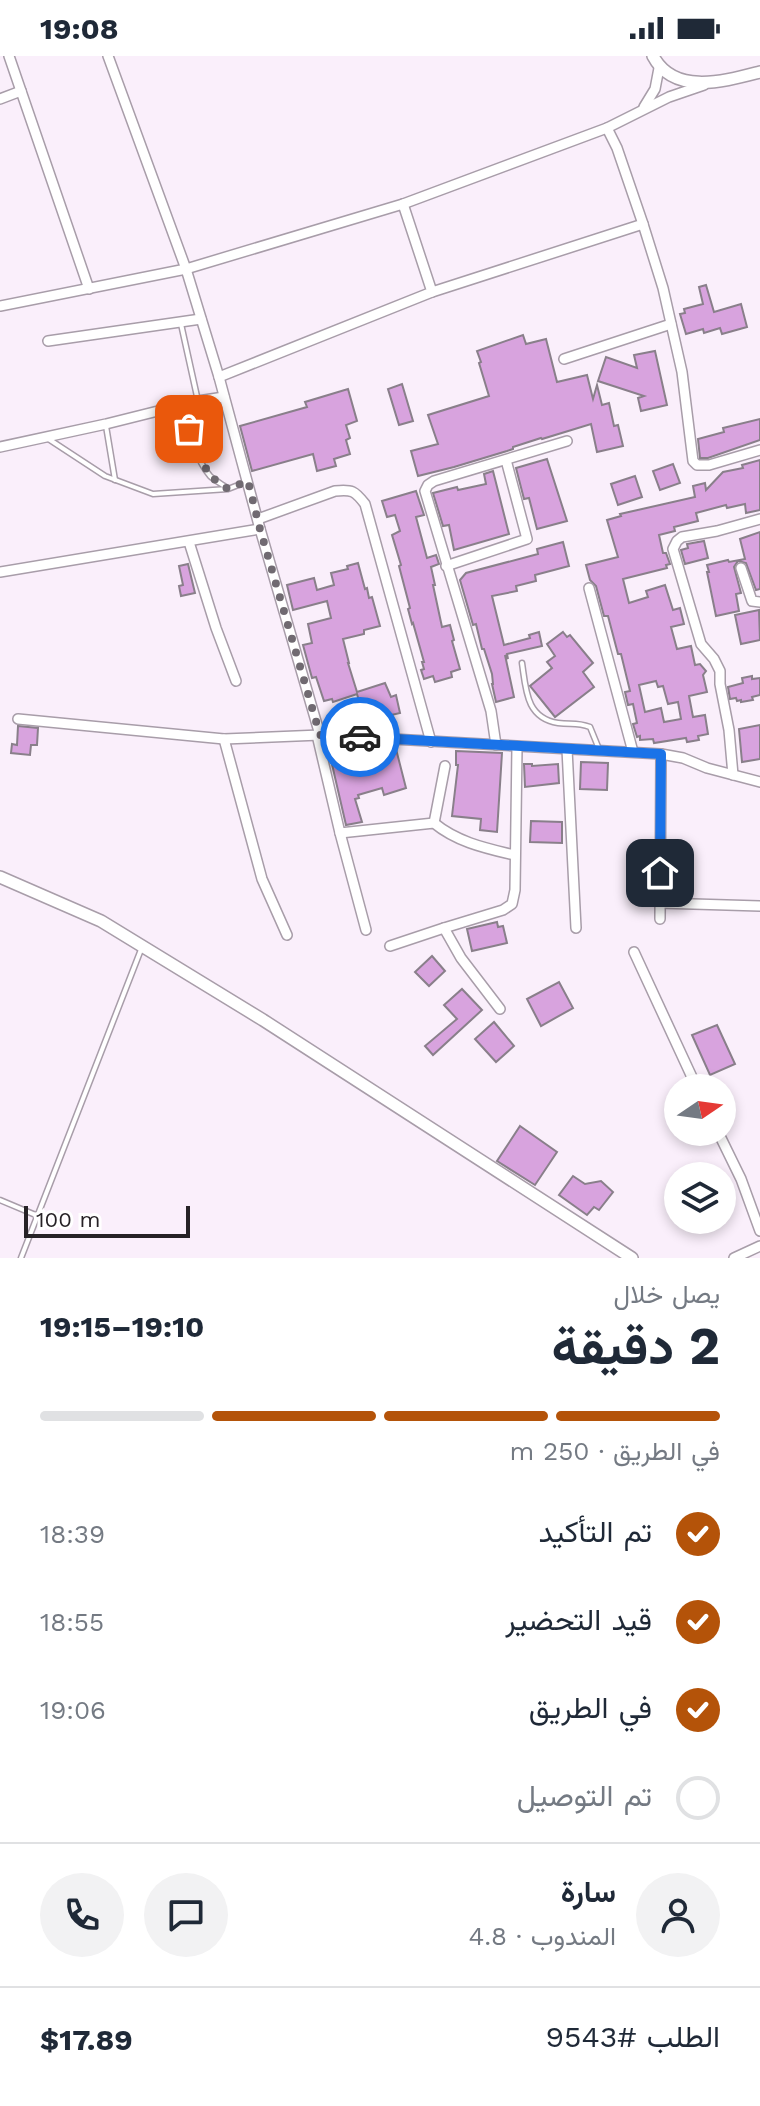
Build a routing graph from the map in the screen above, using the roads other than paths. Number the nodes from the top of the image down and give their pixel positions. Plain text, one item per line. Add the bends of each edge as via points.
1 (9, 56) edge
2 (108, 56) edge
3 (653, 56) edge
4 (659, 68) junction
5 (760, 72) edge
6 (709, 84) junction
7 (21, 91) junction
8 (0, 99) edge
9 (639, 112) junction
10 (607, 128) junction
11 (403, 204) junction
12 (643, 224) junction
13 (186, 269) junction
14 (89, 289) junction
15 (432, 292) junction
16 (0, 306) edge
17 (201, 319) junction
18 (181, 322) junction
19 (671, 324) junction
20 (48, 341) dead end
21 (564, 359) dead end
22 (219, 377) junction
23 (224, 397) junction
24 (198, 401) junction
25 (187, 403) junction
26 (106, 424) junction
27 (45, 437) junction
28 (567, 441) dead end
29 (0, 447) edge
30 (760, 450) edge
31 (506, 460) junction
32 (115, 480) junction
33 (248, 481) junction
34 (228, 489) junction
35 (760, 519) edge
36 (259, 524) junction
37 (189, 542) junction
38 (446, 566) junction
39 (741, 568) dead end
40 (0, 572) edge
41 (589, 588) dead end
42 (760, 602) edge
43 (522, 663) dead end
44 (236, 681) dead end
45 (18, 719) dead end
46 (318, 735) junction
47 (224, 739) junction
48 (431, 742) junction
49 (496, 745) junction
50 (517, 747) junction
51 (567, 749) junction
52 (599, 750) junction
53 (633, 752) junction
54 (661, 754) junction
55 (445, 766) dead end
56 (733, 775) junction
57 (760, 782) edge
58 (434, 823) junction
59 (340, 833) junction
60 (514, 855) junction
61 (0, 877) edge
62 (660, 903) junction
63 (760, 906) edge
64 (660, 919) dead end
65 (444, 928) junction
66 (576, 928) dead end
67 (366, 930) dead end
68 (287, 935) dead end
69 (142, 945) junction
70 (390, 946) dead end
71 (634, 952) dead end
72 (500, 1009) dead end
73 (691, 1074) edge
74 (725, 1146) edge
75 (0, 1200) edge
76 (38, 1216) junction
77 (760, 1231) edge
78 (760, 1246) edge
79 (21, 1258) edge
80 (632, 1258) edge
81 (734, 1258) edge

1 - 7 street
2 - 13 street
3 - 4 street
4 - 6 street via 674,77
4 - 9 street via 650,100
5 - 6 street
6 - 9 street
7 - 8 street
7 - 14 street
9 - 10 street
10 - 11 street
10 - 12 street
11 - 13 street
11 - 15 street
12 - 15 street
12 - 19 street
13 - 14 street
13 - 17 street
14 - 16 street
15 - 22 street
17 - 18 street
17 - 22 street
18 - 20 street
18 - 24 lane
19 - 21 street
19 - 30 street via 693,461 709,465
22 - 23 street
23 - 24 street
23 - 33 street
24 - 25 street
25 - 26 street
25 - 34 lane via 196,450 210,476
26 - 27 street
26 - 32 lane
27 - 29 street
27 - 32 lane
28 - 31 street
31 - 38 street via 428,485 425,491
31 - 38 street via 527,539
32 - 34 lane via 153,494
33 - 34 lane
33 - 36 street
35 - 56 street via 682,537 673,549 701,644 720,671
36 - 37 street
36 - 46 street
36 - 48 street via 335,491 356,492 365,504
37 - 40 street
37 - 44 street
38 - 49 street via 491,711
39 - 42 street via 752,601
41 - 53 street
43 - 52 lane via 527,692 541,718 590,727
45 - 47 street
46 - 47 street
46 - 48 street
46 - 59 street
47 - 68 street via 262,879
48 - 49 street
49 - 50 street
50 - 51 street
50 - 60 street
51 - 52 street
51 - 66 street
52 - 53 street
53 - 54 street
54 - 56 street
54 - 62 street
55 - 58 street
56 - 57 street
58 - 59 street
58 - 60 street via 451,836
59 - 67 street
60 - 65 street via 512,904
61 - 69 street
62 - 63 street
62 - 64 street
65 - 70 street
65 - 72 street
69 - 76 lane
69 - 80 street
71 - 73 street
74 - 77 street
75 - 76 lane
76 - 79 lane
78 - 81 street

